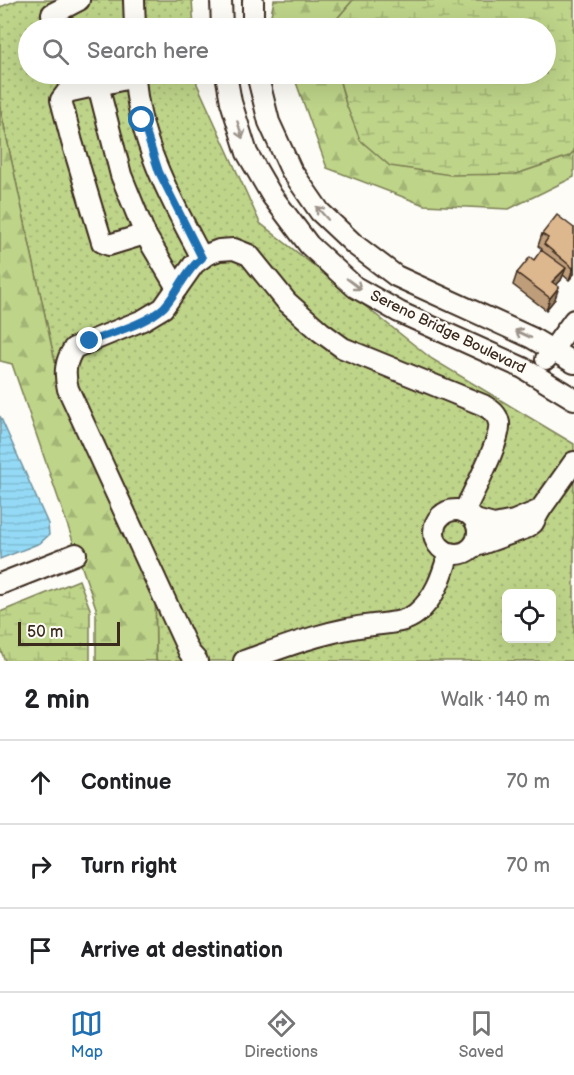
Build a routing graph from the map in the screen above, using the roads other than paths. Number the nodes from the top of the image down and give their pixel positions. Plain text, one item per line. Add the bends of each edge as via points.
1 (79, 0) edge
2 (134, 0) edge
3 (221, 0) edge
4 (253, 0) edge
5 (52, 14) dead end
6 (135, 18) edge
7 (222, 18) edge
8 (253, 18) edge
9 (102, 84) edge
10 (136, 84) edge
11 (228, 84) edge
12 (259, 84) edge
13 (98, 85) junction
14 (145, 234) junction
15 (202, 258) junction
16 (177, 288) junction
17 (574, 320) edge
18 (552, 350) junction
19 (574, 363) edge
20 (535, 375) junction
21 (574, 399) edge
22 (574, 462) edge
23 (540, 510) junction
24 (469, 516) junction
25 (473, 547) junction
26 (449, 553) junction
27 (76, 554) dead end
28 (0, 584) edge
29 (197, 661) edge
30 (244, 661) edge

1 - 5 street
2 - 6 street
3 - 7 street
4 - 8 street
9 - 13 street
10 - 15 street via 142,120 159,172
11 -> 20 street, Sereno Bridge Boulevard via 247,153 272,196 309,245 355,286 399,312
18 -> 12 street, Sereno Bridge Boulevard via 396,276 355,245 320,212 291,170 269,122
13 - 14 street via 121,175
13 - 14 street via 67,92 61,100 98,231 102,242 109,245
14 - 16 street
15 - 16 street
15 - 24 street via 219,250 234,249 249,255 287,302 344,348 494,412 497,439
16 - 29 street via 163,308 143,320 74,348 64,374 189,652
17 - 18 street
18 - 19 street, Sereno Bridge Boulevard
18 - 20 street
20 - 21 street, Sereno Bridge Boulevard
22 - 23 street
23 - 24 street via 494,525
23 - 25 street via 526,528
24 - 25 street via 478,533
24 - 26 street via 450,511 438,519 435,540
25 - 26 street via 459,554
26 - 30 street via 431,599 415,615 397,622 321,634
27 - 28 street

